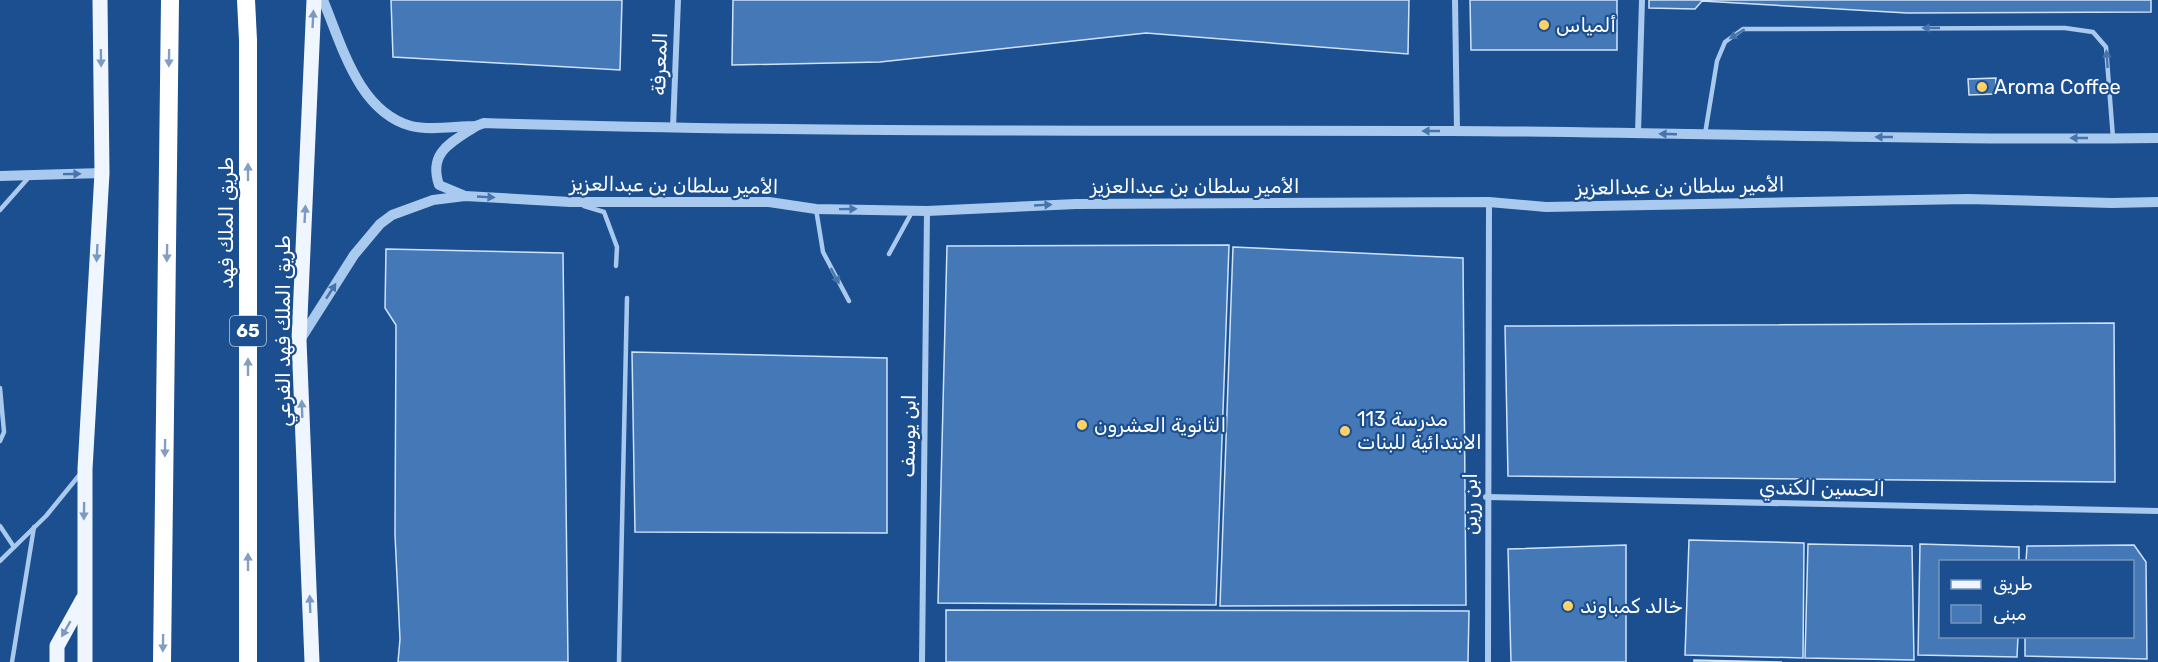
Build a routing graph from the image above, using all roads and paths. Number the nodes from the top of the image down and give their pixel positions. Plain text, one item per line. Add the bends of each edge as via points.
1 (100, 0) edge
2 (170, 0) edge
3 (246, 0) edge
4 (314, 0) edge
5 (323, 0) edge
6 (678, 0) edge
7 (1455, 0) edge
8 (1642, 0) edge
9 (476, 126) junction
10 (673, 129) junction
11 (1457, 131) junction
12 (1638, 134) junction
13 (1704, 135) junction
14 (2113, 138) junction
15 (2158, 138) edge
16 (102, 173) junction
17 (33, 174) junction
18 (0, 176) edge
19 (465, 196) junction
20 (570, 202) junction
21 (1490, 202) junction
22 (2158, 202) edge
23 (816, 209) junction
24 (0, 210) edge
25 (912, 210) junction
26 (927, 211) junction
27 (889, 254) dead end
28 (616, 266) dead end
29 (627, 298) dead end
30 (849, 301) dead end
31 (299, 340) junction
32 (0, 388) edge
33 (0, 441) edge
34 (85, 469) junction
35 (1486, 497) junction
36 (2158, 511) edge
37 (0, 526) edge
38 (34, 527) junction
39 (14, 548) junction
40 (0, 561) edge
41 (83, 599) junction
42 (12, 662) edge
43 (57, 662) edge
44 (85, 662) edge
45 (162, 662) edge
46 (248, 662) edge
47 (312, 662) edge
48 (619, 662) edge
49 (922, 662) edge
50 (1488, 662) edge

1 -> 16 main road
2 -> 45 highway
46 -> 3 highway, طريق الملك فهد / 65
31 -> 4 main road, طريق الملك فهد الفرعي
5 - 9 street via 357,79 373,103 395,120 413,127
6 - 10 street, المعرفة
7 - 11 street
8 - 12 street
9 - 10 street via 484,123
9 - 19 street via 440,153 434,170 439,185
11 -> 10 street
11 - 12 street
13 -> 12 street
14 -> 13 street
14 -> 13 lane via 2106,47 2093,32 2064,28 1743,29 1725,42 1717,62
14 - 15 street
17 -> 16 street
16 -> 34 main road
17 - 18 street
17 - 24 lane
19 -> 20 street, الأمير سلطان بن عبدالعزيز
31 -> 19 street, الأمير سلطان بن عبدالعزيز via 354,255 380,224 392,215 433,200
20 - 23 street, الأمير سلطان بن عبدالعزيز via 769,202
20 - 28 lane via 604,212 617,247
21 - 22 street, الأمير سلطان بن عبدالعزيز via 1546,207 1968,199
26 -> 21 street, الأمير سلطان بن عبدالعزيز via 1076,204
21 - 35 street, ابن رزين
23 -> 25 street, الأمير سلطان بن عبدالعزيز
23 -> 30 lane via 823,252
25 - 26 street, الأمير سلطان بن عبدالعزيز
25 - 27 lane
26 - 49 street, ابن يوسف
29 - 48 lane
47 -> 31 main road, طريق الملك فهد الفرعي
32 - 33 lane
34 - 38 lane
34 -> 41 main road
35 - 36 street, الحسين الكندي
35 - 50 street, ابن رزين
37 - 39 lane
38 - 39 lane
38 - 42 lane
39 - 40 lane
41 -> 43 main road via 57,646
41 - 44 main road

